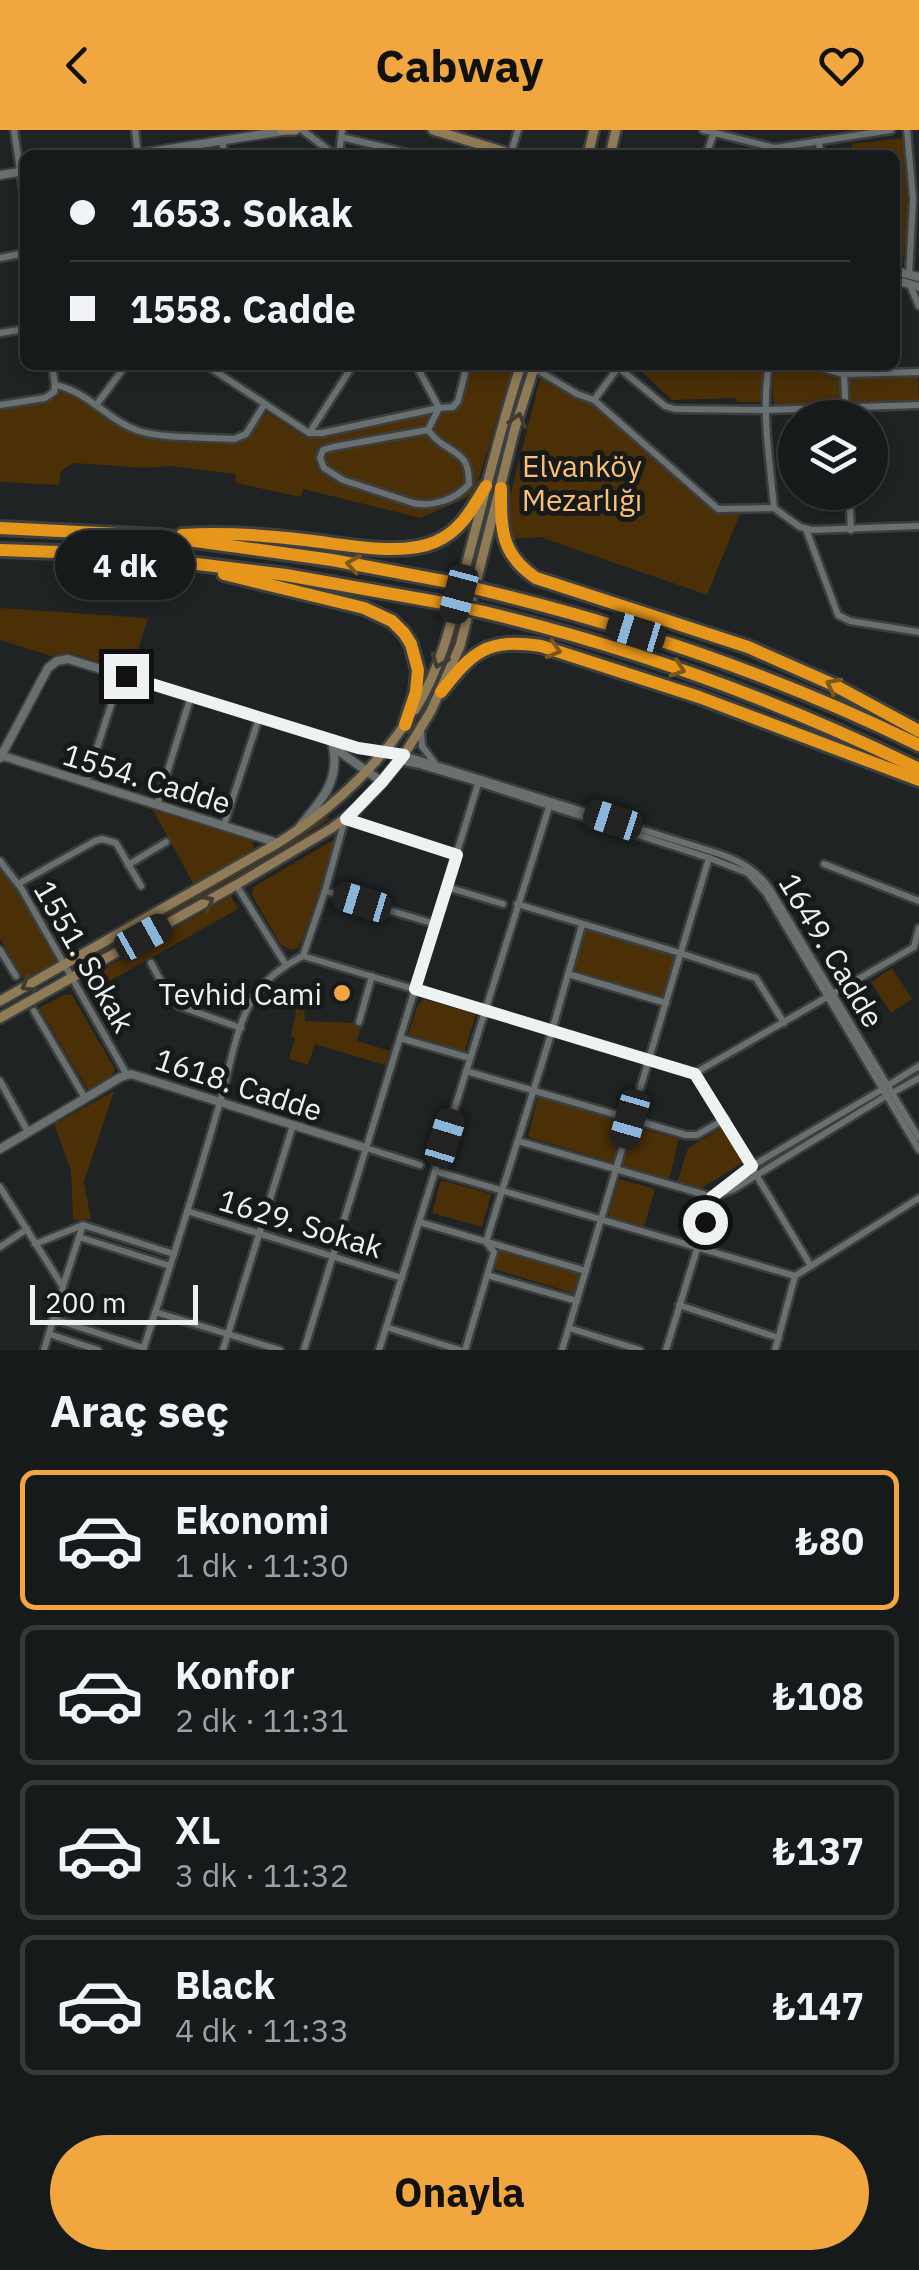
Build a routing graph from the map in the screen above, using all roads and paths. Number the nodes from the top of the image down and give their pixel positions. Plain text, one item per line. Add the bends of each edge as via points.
1 (14, 130) edge
2 (283, 130) edge
3 (298, 130) edge
4 (433, 130) edge
5 (702, 130) edge
6 (811, 130) edge
7 (891, 130) edge
8 (908, 130) edge
9 (715, 132) edge
10 (341, 134) edge
11 (223, 140) junction
12 (815, 142) junction
13 (162, 150) edge
14 (223, 150) edge
15 (329, 150) edge
16 (399, 150) edge
17 (500, 150) edge
18 (818, 150) edge
19 (20, 161) edge
20 (916, 224) edge
21 (919, 277) edge
22 (912, 282) edge
23 (919, 306) edge
24 (53, 370) edge
25 (122, 370) edge
26 (213, 370) edge
27 (350, 370) edge
28 (419, 370) edge
29 (466, 370) edge
30 (520, 370) edge
31 (534, 370) edge
32 (541, 370) edge
33 (616, 370) edge
34 (624, 370) edge
35 (768, 370) edge
36 (830, 370) edge
37 (919, 372) edge
38 (844, 374) junction
39 (56, 385) junction
40 (594, 400) junction
41 (846, 400) edge
42 (0, 404) edge
43 (97, 404) junction
44 (264, 405) junction
45 (919, 405) edge
46 (888, 406) edge
47 (440, 408) junction
48 (766, 410) junction
49 (778, 410) edge
50 (428, 430) junction
51 (309, 434) junction
52 (493, 487) junction
53 (774, 508) junction
54 (850, 510) edge
55 (919, 526) edge
56 (0, 528) edge
57 (806, 530) junction
58 (851, 530) junction
59 (159, 536) junction
60 (0, 550) edge
61 (183, 564) junction
62 (919, 632) edge
63 (121, 674) junction
64 (442, 692) junction
65 (191, 696) junction
66 (259, 718) junction
67 (405, 725) junction
68 (421, 728) junction
69 (919, 731) edge
70 (317, 736) junction
71 (919, 745) edge
72 (333, 747) junction
73 (383, 751) junction
74 (0, 756) edge
75 (401, 758) junction
76 (435, 763) junction
77 (919, 768) edge
78 (366, 770) junction
79 (919, 780) edge
80 (86, 782) junction
81 (382, 782) junction
82 (478, 784) junction
83 (157, 805) junction
84 (549, 807) junction
85 (346, 819) junction
86 (224, 825) junction
87 (294, 833) junction
88 (166, 842) dead end
89 (278, 844) junction
90 (457, 855) junction
91 (709, 858) junction
92 (0, 860) edge
93 (824, 864) dead end
94 (128, 865) junction
95 (18, 884) junction
96 (236, 885) junction
97 (140, 886) dead end
98 (448, 887) junction
99 (325, 891) junction
100 (919, 901) edge
101 (503, 904) dead end
102 (517, 904) junction
103 (436, 924) junction
104 (582, 924) junction
105 (919, 928) edge
106 (917, 949) edge
107 (0, 950) edge
108 (680, 952) junction
109 (303, 956) junction
110 (152, 963) dead end
111 (64, 965) junction
112 (286, 965) junction
113 (568, 974) junction
114 (16, 976) dead end
115 (372, 976) junction
116 (71, 979) junction
117 (415, 989) junction
118 (831, 996) junction
119 (0, 1002) edge
120 (666, 1003) junction
121 (34, 1010) dead end
122 (484, 1010) junction
123 (0, 1018) edge
124 (358, 1022) dead end
125 (784, 1023) junction
126 (241, 1028) junction
127 (552, 1031) junction
128 (400, 1038) junction
129 (470, 1058) junction
130 (648, 1058) junction
131 (919, 1066) edge
132 (466, 1071) junction
133 (695, 1074) junction
134 (127, 1075) junction
135 (919, 1078) edge
136 (0, 1081) edge
137 (534, 1090) junction
138 (887, 1091) junction
139 (85, 1098) junction
140 (220, 1102) junction
141 (630, 1119) junction
142 (724, 1120) junction
143 (293, 1125) junction
144 (28, 1132) junction
145 (919, 1138) edge
146 (518, 1140) junction
147 (366, 1148) junction
148 (0, 1149) edge
149 (919, 1150) edge
150 (420, 1166) dead end
151 (752, 1166) junction
152 (616, 1170) junction
153 (435, 1171) junction
154 (757, 1174) junction
155 (0, 1187) edge
156 (502, 1191) junction
157 (712, 1197) junction
158 (919, 1198) edge
159 (187, 1211) junction
160 (601, 1221) junction
161 (420, 1222) junction
162 (82, 1225) junction
163 (28, 1230) junction
164 (258, 1232) junction
165 (79, 1237) junction
166 (486, 1242) junction
167 (35, 1244) junction
168 (0, 1247) edge
169 (697, 1248) junction
170 (174, 1254) junction
171 (334, 1255) junction
172 (170, 1266) junction
173 (811, 1266) junction
174 (586, 1271) junction
175 (487, 1275) junction
176 (796, 1276) junction
177 (402, 1278) junction
178 (63, 1287) junction
179 (577, 1301) junction
180 (679, 1306) junction
181 (156, 1312) junction
182 (54, 1318) junction
183 (386, 1327) junction
184 (569, 1328) junction
185 (49, 1334) junction
186 (228, 1334) junction
187 (779, 1338) junction
188 (144, 1349) edge
189 (44, 1350) edge
190 (98, 1350) edge
191 (222, 1350) edge
192 (280, 1350) edge
193 (304, 1350) edge
194 (378, 1350) edge
195 (462, 1350) edge
196 (562, 1350) edge
197 (640, 1350) edge
198 (666, 1350) edge
199 (775, 1350) edge

1 - 19 street
2 - 3 main road
2 - 11 street
3 - 15 street
4 - 17 main road
5 - 9 street
6 - 12 street
7 - 12 street
8 - 20 street
9 - 12 street via 775,148
10 - 16 street
11 - 13 street
11 - 14 street
12 - 18 street
20 - 22 street
21 - 22 street
22 - 23 street
24 - 39 street
25 - 43 street
26 - 44 street
27 - 51 street
28 - 47 street
29 - 47 street via 458,402
30 - 52 main road
52 -> 31 main road
32 - 40 street
33 - 40 street
34 - 48 street via 670,408
35 - 48 street
36 - 38 street
37 - 38 street
38 - 41 street
39 - 42 street via 45,398
39 - 43 street
40 - 53 street via 714,508
43 - 44 street via 146,433 234,438 246,434
44 - 51 street
45 - 46 street
47 - 50 street
47 - 51 street
48 - 49 street
48 - 53 street
50 - 50 street via 333,447 320,458 343,480 413,503 447,500 469,484 466,461
52 - 59 highway via 458,528 424,546 246,534
52 - 64 main road via 464,635
52 -> 67 main road via 443,650
69 -> 52 highway via 748,647 536,578 505,542
53 - 57 street
54 - 58 street
55 - 58 street
56 - 59 highway
57 - 58 street
57 - 62 street via 838,615
71 -> 59 highway, bridge via 670,643 565,611 332,560
60 - 61 highway
61 - 67 highway via 364,608 392,621 411,644 418,670
61 -> 77 highway, bridge via 444,603 570,635 722,684
63 - 65 street
63 - 74 street via 68,659 48,668
63 - 80 street
64 - 68 main road
64 -> 79 highway via 478,653 514,642 540,646
65 - 66 street
65 - 83 street
66 - 70 street
66 - 86 street
67 - 73 main road
68 - 75 main road
68 - 76 street via 424,751
70 - 72 street
70 - 73 street
72 - 78 street
72 - 87 street via 330,790
73 - 75 street
73 - 78 main road
74 - 80 street, 1554. Cadde
75 - 76 street, 1649. Cadde
75 - 81 main road
75 - 82 street, 1649. Cadde
76 - 118 street, 1649. Cadde via 748,866 770,889
78 - 81 street
78 - 87 main road
80 - 83 street, 1554. Cadde
81 - 85 main road
82 - 84 street, 1649. Cadde
82 - 90 street
83 - 86 street, 1554. Cadde
84 - 91 street, 1649. Cadde
84 - 102 street
85 - 90 street
85 - 96 main road
85 - 99 street
86 - 89 street, 1554. Cadde
87 - 89 main road
88 - 94 street
89 - 111 main road
90 - 98 street
91 - 108 street
91 - 118 street, 1649. Cadde via 754,878
92 - 95 street, 1551. Sokak
93 - 100 street
94 - 95 street via 116,843 102,839
94 - 97 street
95 - 111 street, 1551. Sokak
96 - 112 street
116 -> 96 main road
98 - 101 street
98 - 103 street
99 - 103 street
99 - 109 street
102 - 104 street
102 - 122 street
103 - 117 street
104 - 108 street
104 - 113 street
105 - 106 street
106 - 118 street
107 - 114 street
108 - 120 street
108 - 125 street via 756,978
109 - 112 street
109 - 115 street
110 - 126 street via 179,1006
111 - 116 street, 1551. Sokak
111 -> 119 main road
112 - 126 street via 256,994
113 - 120 street
113 - 127 street
115 - 117 street
115 - 124 street
116 - 123 main road
116 - 134 street, 1551. Sokak
117 - 122 street
117 - 128 street
118 - 125 street
118 - 138 street, 1649. Cadde
120 - 130 street
121 - 139 street
122 - 127 street
122 - 129 street
125 - 133 street
126 - 140 street
127 - 130 street
127 - 137 street
128 - 129 street
128 - 147 street
129 - 132 street
130 - 133 street
130 - 141 street
131 - 138 street
132 - 137 street
132 - 153 street
133 - 142 street
134 - 139 street, 1618. Cadde
134 - 140 street, 1618. Cadde
135 - 138 street
136 - 144 street
137 - 141 street
137 - 146 street
138 - 145 street, 1649. Cadde
138 - 149 street, 1649. Cadde
138 - 151 street
138 - 154 street
139 - 144 street, 1618. Cadde
140 - 143 street, 1618. Cadde
140 - 159 street
141 - 142 street via 691,1136
141 - 152 street
142 - 151 street
143 - 147 street, 1618. Cadde
143 - 164 street
144 - 148 street, 1618. Cadde
146 - 152 street
146 - 156 street
147 - 150 street, 1618. Cadde
147 - 171 street
151 - 154 street
151 - 157 street
152 - 157 street
152 - 160 street
153 - 156 street
153 - 161 street
154 - 157 street
154 - 173 street
155 - 163 street
156 - 160 street
156 - 166 street
157 - 169 street
158 - 173 street
159 - 164 street, 1629. Sokak
159 - 170 street
160 - 169 street
160 - 174 street
161 - 166 street
161 - 177 street
162 - 165 street
162 - 167 street
162 - 170 street
163 - 167 street
163 - 168 street
164 - 171 street, 1629. Sokak
164 - 186 street
165 - 172 street
165 - 178 street
166 - 174 street
166 - 175 street via 494,1252
167 - 178 street
169 - 176 street
169 - 180 street
170 - 172 street
171 - 177 street, 1629. Sokak
171 - 193 street
172 - 181 street
173 - 176 street
174 - 179 street
175 - 179 street
175 - 195 street
176 - 187 street
177 - 183 street
178 - 182 street
179 - 184 street
180 - 187 street
180 - 198 street
181 - 186 street
181 - 188 street
182 - 185 street
182 - 188 street
183 - 194 street
183 - 195 street
184 - 196 street
184 - 197 street
185 - 189 street
185 - 190 street
186 - 191 street
186 - 192 street
187 - 199 street

